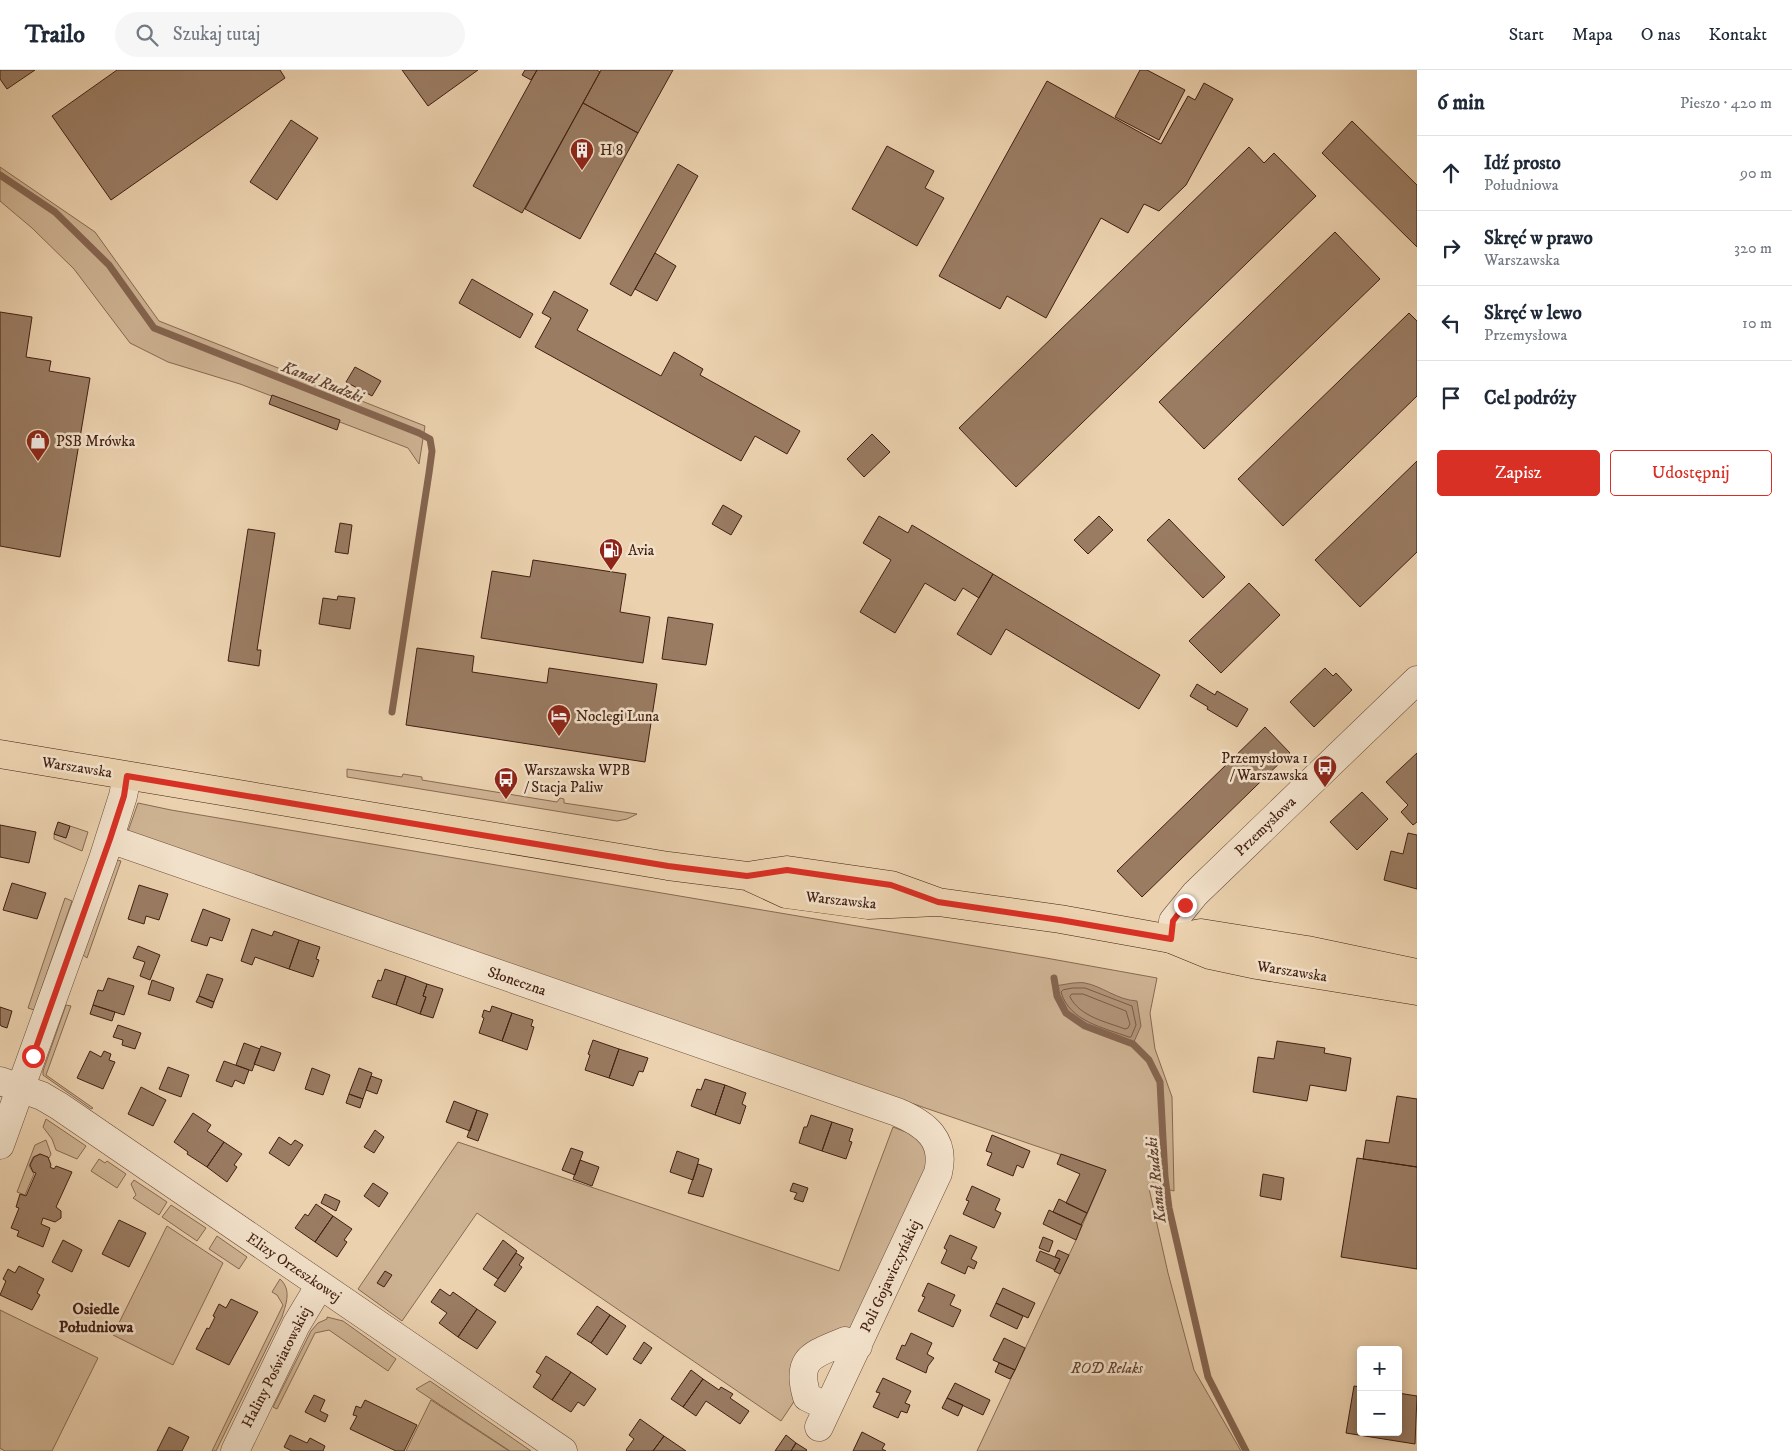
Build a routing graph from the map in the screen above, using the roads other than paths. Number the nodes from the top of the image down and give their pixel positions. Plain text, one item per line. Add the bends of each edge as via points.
1 (1417, 680) edge
2 (0, 754) edge
3 (127, 776) junction
4 (110, 839) junction
5 (1171, 939) junction
6 (1417, 973) edge
7 (1417, 991) edge
8 (11, 1084) edge
9 (922, 1125) joint
10 (0, 1146) edge
11 (320, 1286) junction
12 (858, 1346) junction
13 (234, 1451) edge
14 (563, 1451) edge

1 - 5 street, Przemysłowa via 1195,894 1173,921
2 - 3 main road, Warszawska
3 - 4 street
3 - 5 main road, Warszawska via 668,866 747,876 787,870 891,885 938,902
4 - 8 street
4 - 9 street, Słoneczna via 897,1112
5 - 6 main road, Warszawska via 1201,933 1307,950
5 - 7 main road, Warszawska via 1210,955
8 - 10 street
8 - 11 street, Elizy Orzeszkowej via 59,1106
9 - 12 street, Poli Gojawiczyńskiej via 937,1144 941,1157 938,1173
11 - 13 street, Haliny Poświatowskiej via 296,1325
11 - 14 street, Elizy Orzeszkowej
12 - 12 street, Poli Gojawiczyńskiej via 824,1417 807,1397 802,1371 817,1353 845,1341

